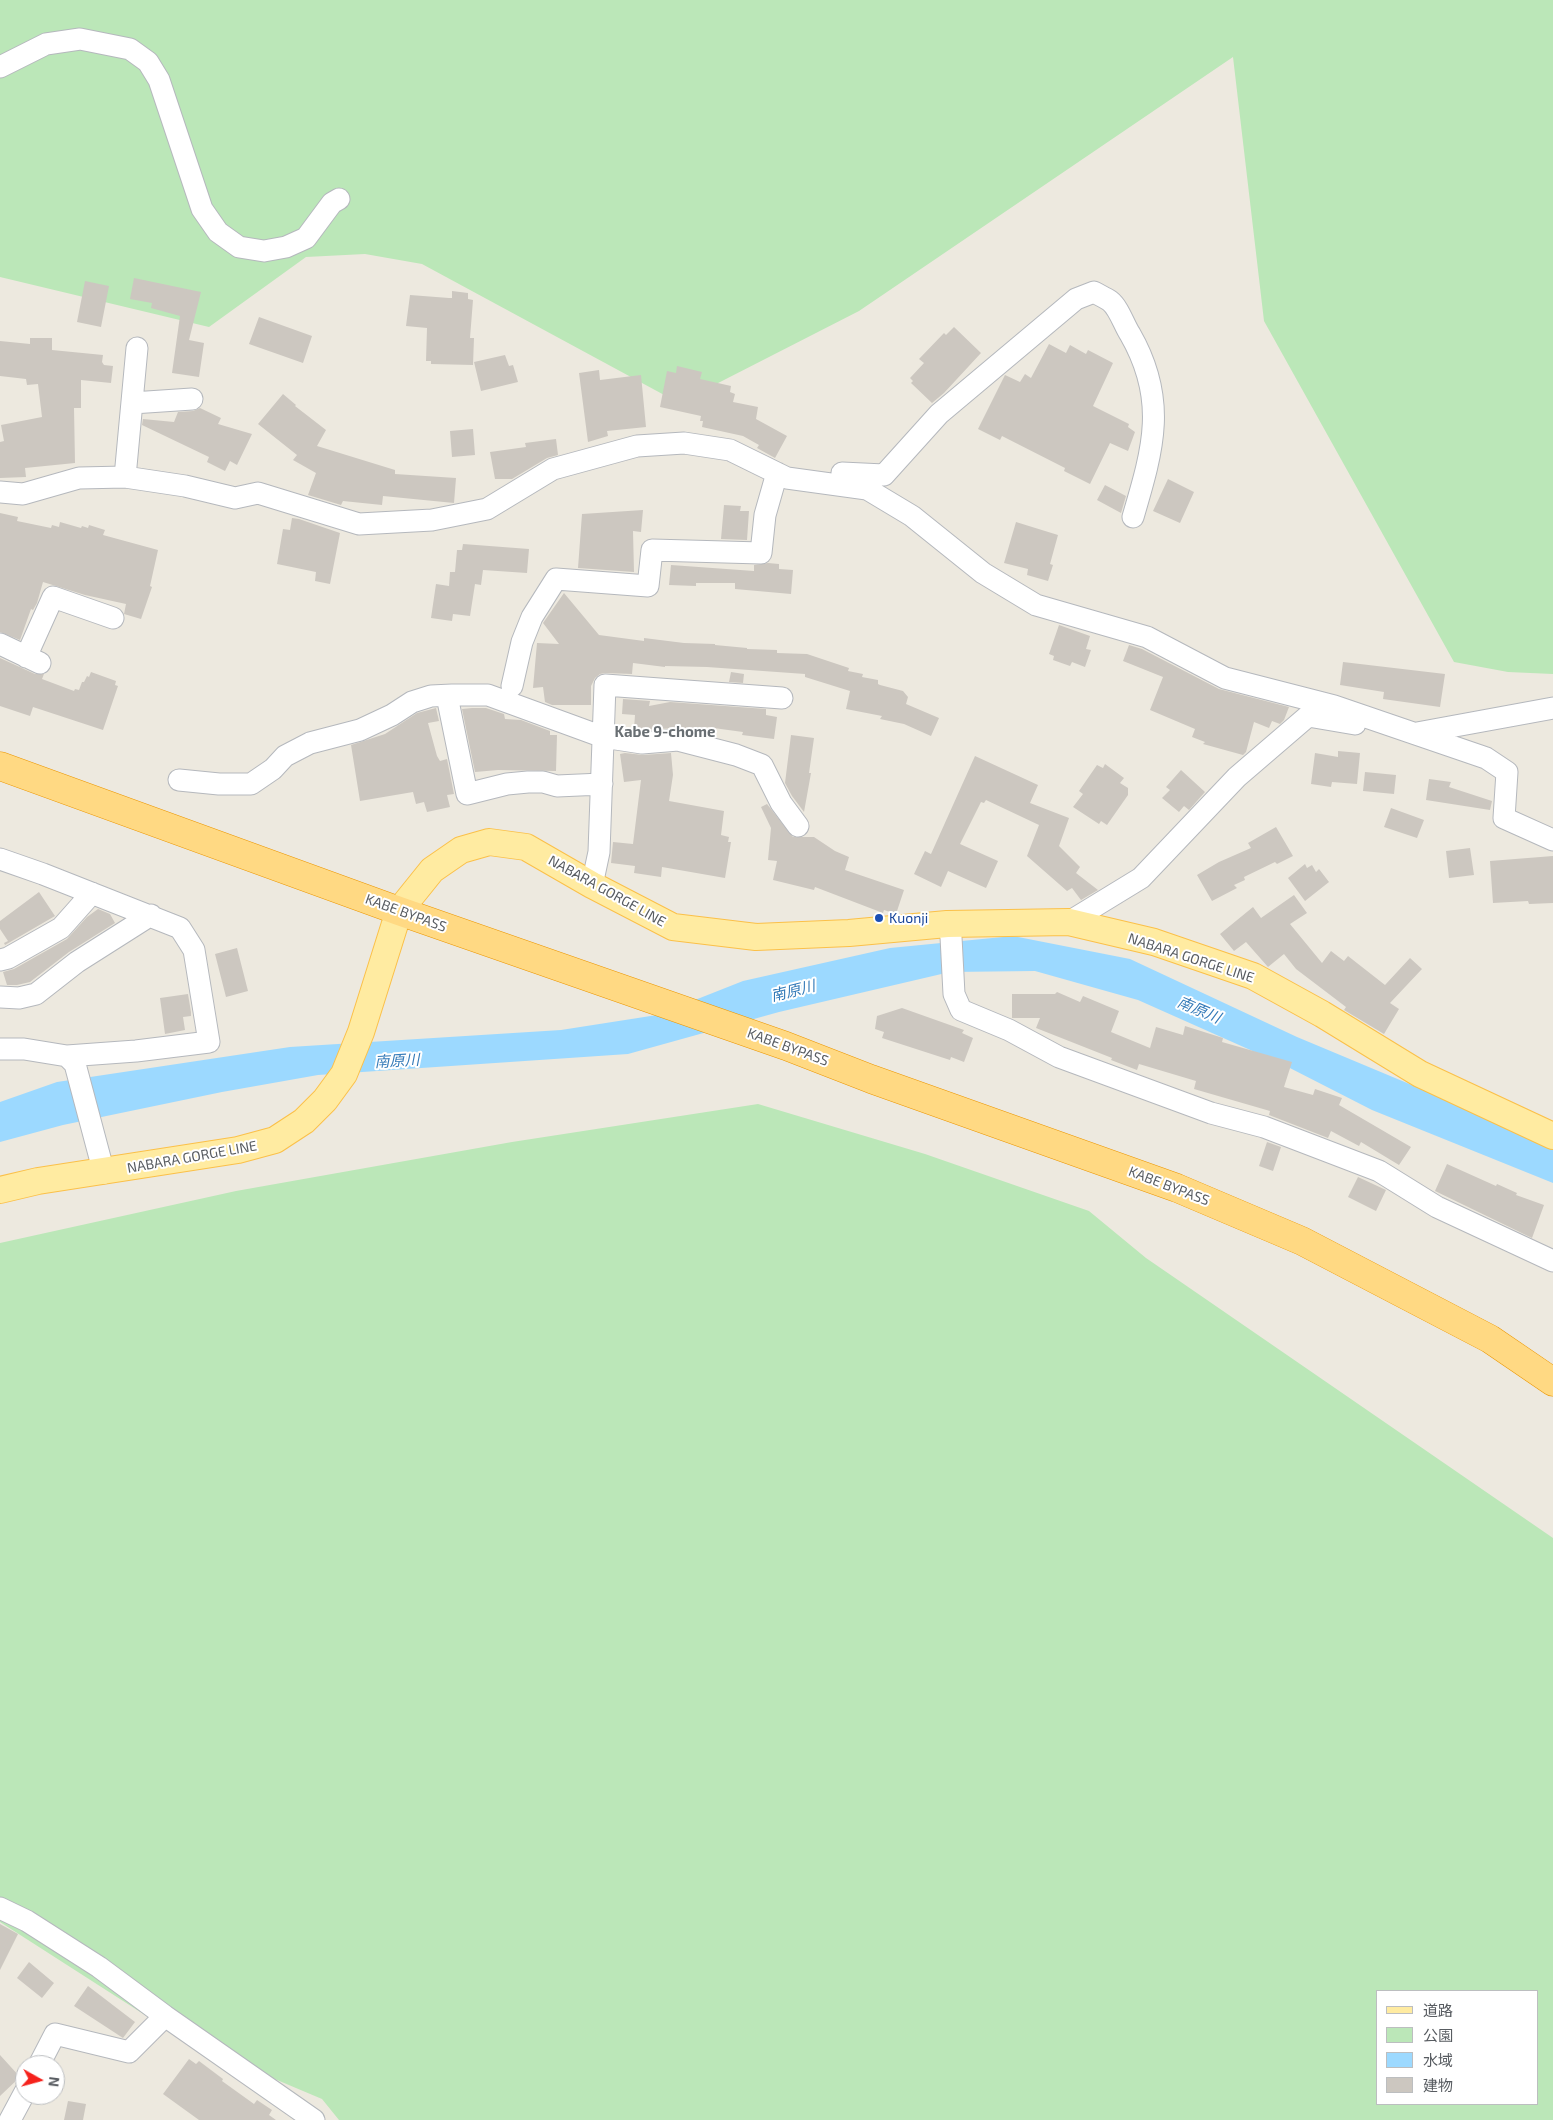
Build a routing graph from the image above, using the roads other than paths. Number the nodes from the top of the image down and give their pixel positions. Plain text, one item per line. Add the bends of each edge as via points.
1 (0, 67) edge
2 (339, 199) dead end
3 (137, 348) dead end
4 (192, 399) dead end
5 (132, 403) junction
6 (125, 476) junction
7 (782, 476) junction
8 (0, 492) edge
9 (1133, 517) dead end
10 (113, 618) dead end
11 (0, 644) edge
12 (512, 686) dead end
13 (447, 696) junction
14 (782, 698) dead end
15 (1553, 708) edge
16 (1376, 720) junction
17 (1414, 734) junction
18 (603, 737) junction
19 (0, 766) edge
20 (179, 780) dead end
21 (602, 784) junction
22 (798, 826) dead end
23 (1553, 840) edge
24 (0, 859) edge
25 (592, 885) junction
26 (92, 893) junction
27 (399, 911) junction
28 (150, 915) junction
29 (1068, 922) junction
30 (949, 930) junction
31 (0, 960) edge
32 (0, 997) edge
33 (0, 1049) edge
34 (67, 1056) junction
35 (1553, 1136) edge
36 (104, 1173) junction
37 (0, 1190) edge
38 (1553, 1261) edge
39 (1553, 1382) edge
40 (0, 1908) edge
41 (165, 2016) junction
42 (44, 2055) edge
43 (18, 2105) edge
44 (10, 2120) edge
45 (314, 2120) edge

1 - 2 street via 46,44 80,39 130,49 148,62 159,80 202,209 218,232 238,247 264,250 286,247 306,238 332,203
3 - 5 street
4 - 5 street
5 - 6 street
6 - 7 street via 235,498 258,493 359,524 432,520 487,509 553,469 638,446 684,443 730,450
6 - 8 street via 79,478 23,494
7 - 9 street via 801,471 884,475 939,414 1076,299 1094,292 1111,302 1134,340 1152,394 1154,434
7 - 12 street via 765,515 761,553 652,550 648,586 556,579 532,617 522,642
7 - 16 street via 867,489 912,516 983,573 1036,606 1147,637 1225,678
10 - 11 street via 53,597 33,660
13 - 18 street via 488,695
13 - 20 street via 431,696 412,702 360,730 310,744 285,756 251,784
13 - 21 street via 467,794 514,783 543,782 557,786
14 - 18 street via 605,684
15 - 17 street
16 - 17 street
16 - 29 street via 1367,726 1308,716 1237,777 1141,878
17 - 23 street via 1486,758 1507,772 1504,818
18 - 21 street
18 - 22 street via 642,743 678,740 762,765 781,803
19 - 27 highway, KABE BYPASS
21 - 25 street via 599,852
24 - 26 street
25 - 27 main road, NABARA GORGE LINE via 526,847 489,842 461,850 432,870
25 - 30 main road, NABARA GORGE LINE via 673,927 756,937
26 - 28 street
26 - 31 street via 61,928
27 - 36 main road, NABARA GORGE LINE via 361,1032 344,1074 304,1121 275,1140 238,1150
27 - 39 highway, KABE BYPASS via 786,1046 1177,1188 1302,1241 1490,1339
28 - 32 street via 76,962 36,994 19,998
28 - 34 street via 180,928 194,950 209,1042
29 - 30 main road, NABARA GORGE LINE
29 - 35 main road, NABARA GORGE LINE via 1154,942 1252,976 1420,1074
30 - 38 street via 954,994 961,1010 1009,1030 1059,1057 1371,1167 1437,1207
33 - 34 street
34 - 36 street via 75,1064
36 - 37 main road, NABARA GORGE LINE via 38,1181
40 - 41 street via 27,1921 99,1967
41 - 42 street via 129,2052 55,2034
41 - 45 street
43 - 44 street

